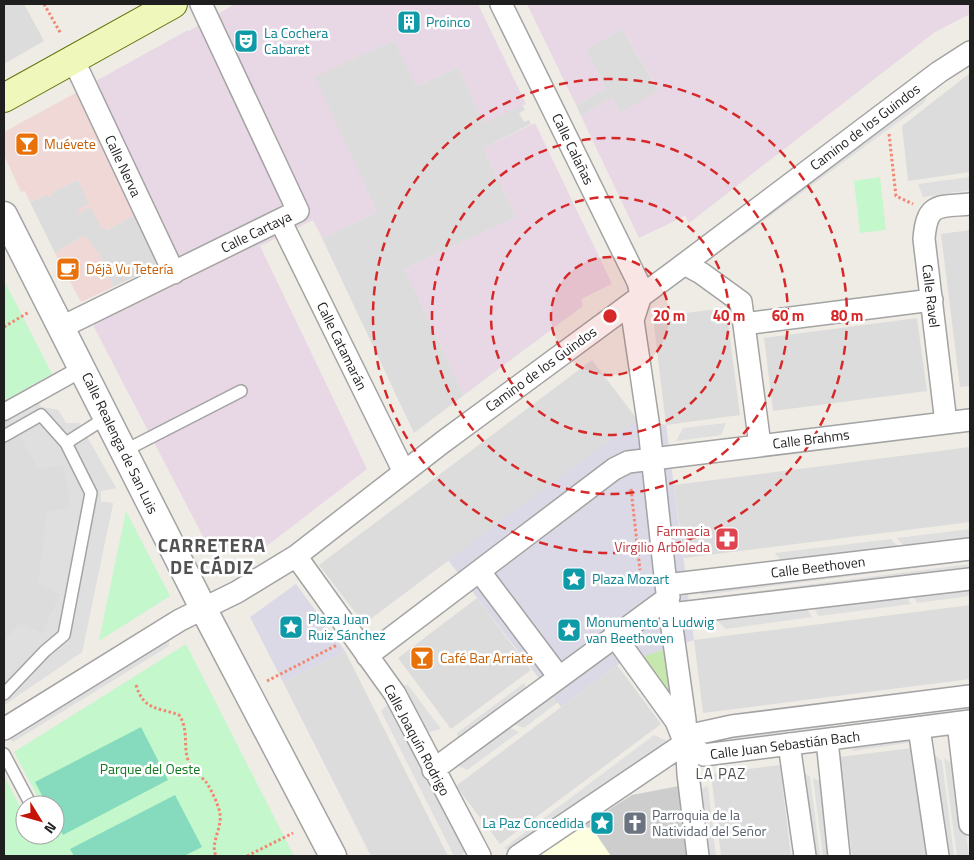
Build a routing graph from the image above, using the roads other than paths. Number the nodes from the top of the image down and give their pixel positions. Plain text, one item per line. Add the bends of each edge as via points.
1 (172, 4) edge
2 (201, 4) edge
3 (501, 4) edge
4 (970, 52) edge
5 (73, 60) junction
6 (4, 98) edge
7 (970, 204) edge
8 (4, 215) edge
9 (280, 220) junction
10 (684, 264) junction
11 (174, 273) junction
12 (640, 295) junction
13 (932, 300) junction
14 (744, 324) junction
15 (62, 327) junction
16 (83, 368) junction
17 (241, 391) dead end
18 (4, 412) edge
19 (107, 417) junction
20 (970, 420) edge
21 (946, 423) junction
22 (4, 436) edge
23 (66, 443) junction
24 (760, 444) junction
25 (124, 451) junction
26 (651, 458) junction
27 (404, 472) junction
28 (970, 549) edge
29 (296, 556) junction
30 (480, 572) junction
31 (970, 579) edge
32 (669, 598) junction
33 (204, 610) junction
34 (614, 635) junction
35 (367, 656) junction
36 (560, 677) junction
37 (4, 694) edge
38 (970, 696) edge
39 (964, 722) edge
40 (5, 725) edge
41 (919, 728) junction
42 (827, 740) junction
43 (685, 743) junction
44 (789, 744) junction
45 (4, 754) edge
46 (433, 770) junction
47 (26, 795) edge
48 (970, 824) edge
49 (333, 856) edge
50 (480, 856) edge
51 (518, 856) edge
52 (698, 856) edge
53 (805, 856) edge
54 (840, 856) edge
55 (938, 856) edge

1 - 5 main road
2 - 9 street, Calle Cartaya via 298,211
3 - 12 street, Calle Calañas via 638,282
4 - 10 street, Camino de los Guindos
5 - 6 main road
5 - 11 street, Calle Nerva
7 - 13 street, Calle Ravel via 936,208 927,216 924,239
8 - 15 street, Calle Realenga de San Luis
9 - 11 street, Calle Cartaya
9 - 27 street, Calle Catamarán
10 - 12 street, Camino de los Guindos
10 - 14 street via 741,302
11 - 15 street, Calle Cartaya
12 - 26 street via 633,320
12 - 27 street, Camino de los Guindos
13 - 14 street
13 - 21 street, Calle Ravel
14 - 24 street
15 - 16 street, Calle Realenga de San Luis
16 - 18 street
16 - 19 street, Calle Realenga de San Luis
17 - 25 lane
19 - 23 lane
19 - 25 street, Calle Realenga de San Luis
20 - 21 street, Calle Brahms
21 - 24 street, Calle Brahms
22 - 23 lane via 41,415
23 - 37 lane via 91,493 64,635 44,651
24 - 26 street, Calle Brahms
25 - 33 street, Calle Realenga de San Luis
26 - 30 street via 628,462 614,469
26 - 32 street
27 - 29 street, Camino de los Guindos
28 - 32 street, Calle Beethoven
29 - 33 street, Camino de los Guindos
29 - 35 street, Calle Joaquín Rodrigo
30 - 35 street
30 - 36 street
31 - 32 street
32 - 34 street
32 - 43 street via 685,720
33 - 40 street, Camino de los Guindos via 180,620
33 - 49 street, Calle Realenga de San Luis
34 - 36 street
34 - 43 street via 676,720
35 - 46 street, Calle Joaquín Rodrigo via 395,694
36 - 46 street
38 - 43 street, Calle Juan Sebastián Bach via 732,726 700,733
39 - 41 street, Calle Juan Sebastián Bach
39 - 48 street
41 - 42 street, Calle Juan Sebastián Bach
41 - 55 street
42 - 44 street, Calle Juan Sebastián Bach
42 - 54 street
43 - 44 street, Calle Juan Sebastián Bach via 704,755
43 - 51 street
43 - 52 street
44 - 53 street
45 - 47 lane
46 - 50 street, Calle Joaquín Rodrigo

